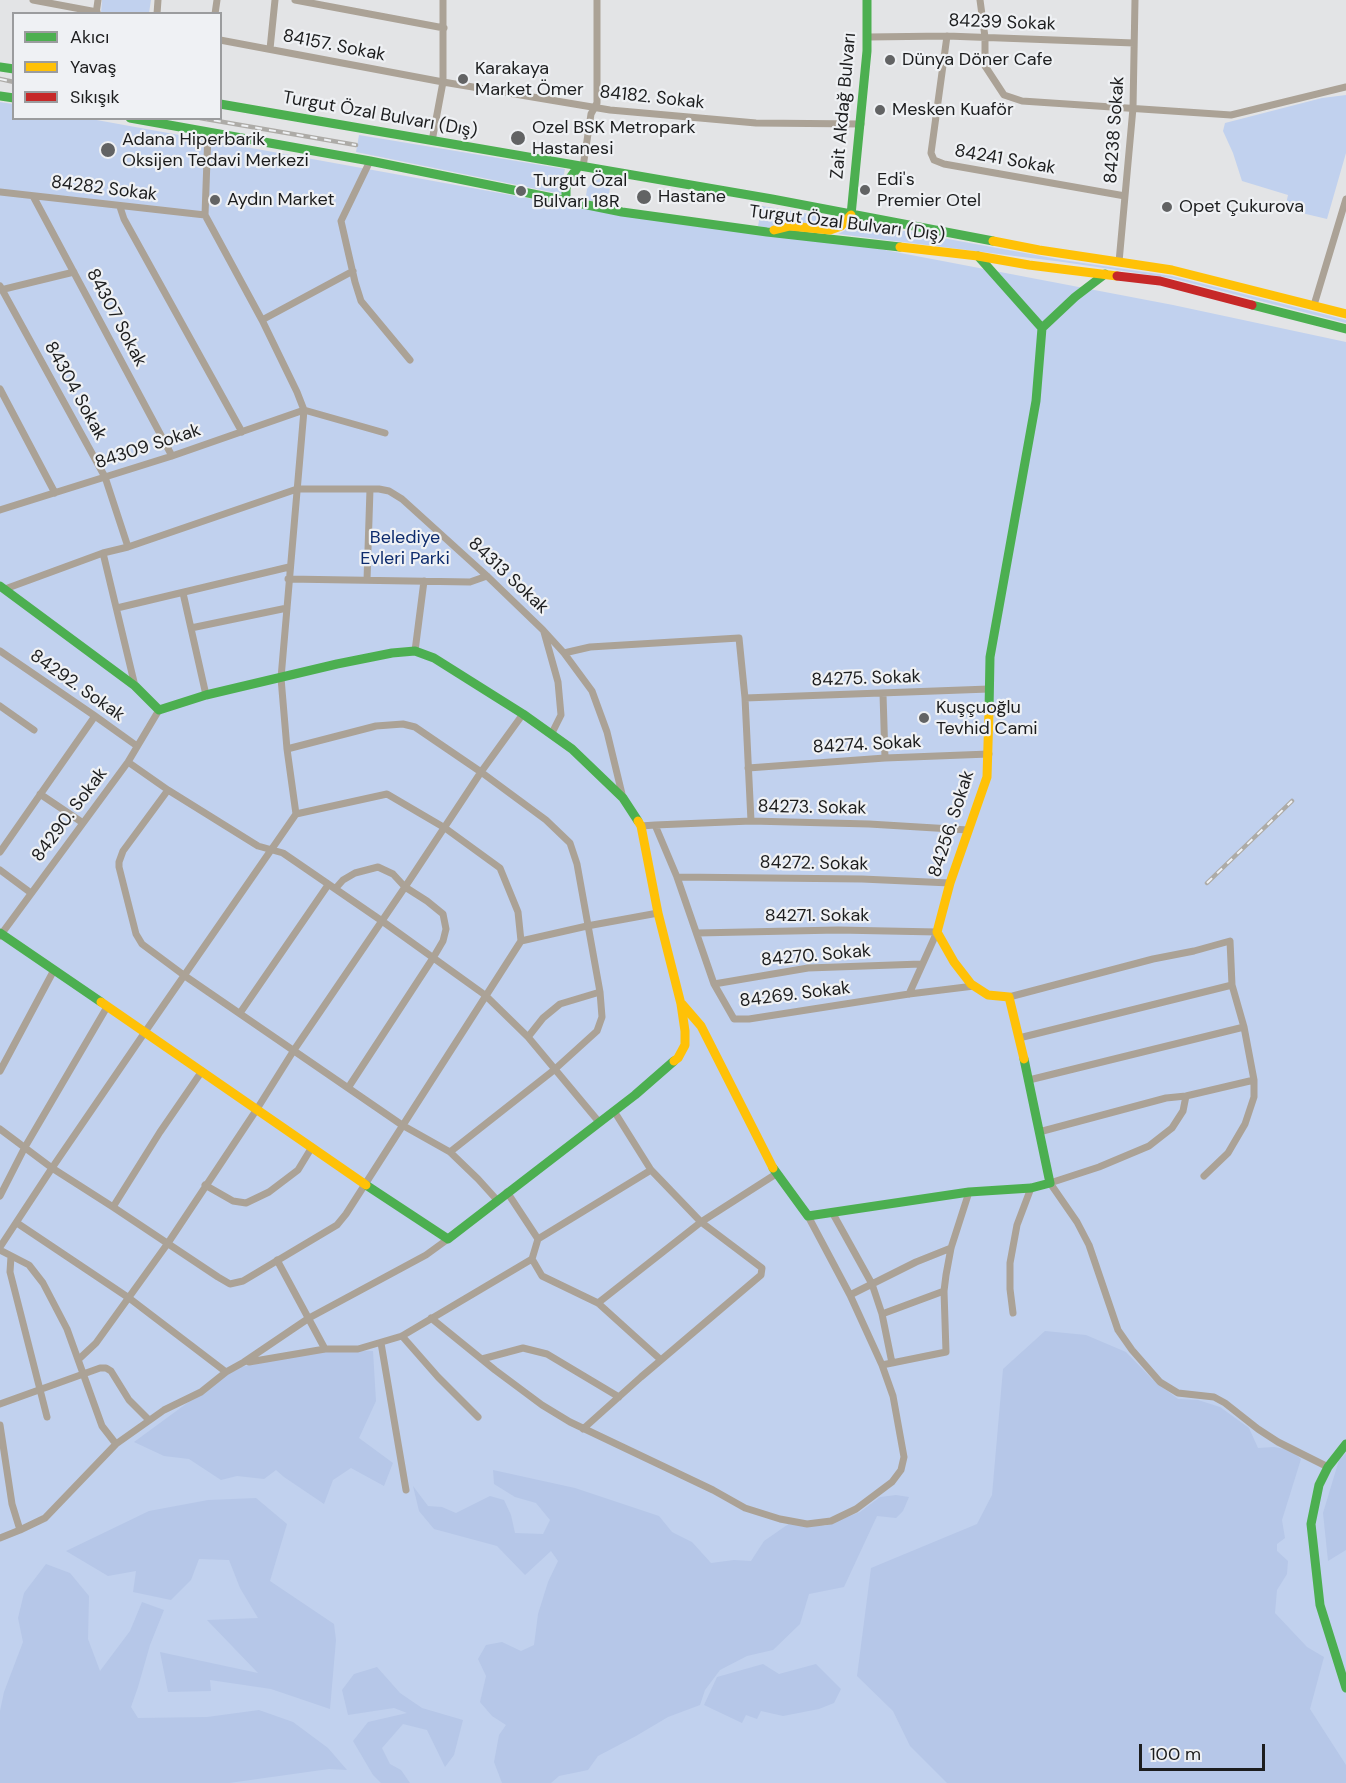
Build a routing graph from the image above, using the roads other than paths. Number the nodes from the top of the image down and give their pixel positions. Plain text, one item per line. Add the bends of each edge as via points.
1 (33, 0) edge
2 (275, 0) edge
3 (295, 0) edge
4 (443, 0) edge
5 (597, 0) edge
6 (867, 0) edge
7 (980, 0) edge
8 (1135, 0) edge
9 (44, 1) edge
10 (92, 12) edge
11 (444, 28) junction
12 (947, 36) junction
13 (868, 37) junction
14 (985, 37) junction
15 (222, 40) edge
16 (1134, 42) junction
17 (270, 50) junction
18 (443, 82) junction
19 (1346, 87) edge
20 (222, 104) edge
21 (595, 108) junction
22 (1133, 108) junction
23 (141, 120) edge
24 (861, 124) junction
25 (208, 132) junction
26 (432, 141) junction
27 (370, 161) junction
28 (580, 167) junction
29 (0, 192) edge
30 (33, 196) junction
31 (1125, 196) junction
32 (1346, 199) edge
33 (566, 201) junction
34 (120, 207) junction
35 (205, 215) junction
36 (851, 215) junction
37 (767, 232) junction
38 (978, 256) junction
39 (1119, 262) junction
40 (353, 271) junction
41 (74, 272) junction
42 (1105, 274) junction
43 (1, 289) edge
44 (1314, 305) junction
45 (1346, 314) edge
46 (262, 320) junction
47 (1042, 328) junction
48 (1346, 329) edge
49 (410, 360) dead end
50 (0, 389) edge
51 (304, 410) junction
52 (242, 432) junction
53 (385, 434) dead end
54 (172, 456) junction
55 (105, 477) junction
56 (297, 489) junction
57 (370, 489) junction
58 (55, 493) junction
59 (0, 510) edge
60 (128, 547) junction
61 (103, 553) junction
62 (290, 567) junction
63 (487, 576) junction
64 (288, 579) junction
65 (367, 580) junction
66 (424, 581) junction
67 (2, 588) edge
68 (183, 593) junction
69 (117, 608) junction
70 (287, 608) junction
71 (191, 628) junction
72 (543, 630) junction
73 (0, 651) edge
74 (415, 651) junction
75 (564, 653) junction
76 (281, 678) junction
77 (135, 686) junction
78 (989, 689) junction
79 (883, 694) junction
80 (206, 695) junction
81 (745, 698) junction
82 (0, 706) edge
83 (159, 710) junction
84 (523, 714) junction
85 (95, 716) junction
86 (34, 730) dead end
87 (552, 734) junction
88 (137, 746) junction
89 (287, 749) junction
90 (989, 754) junction
91 (885, 758) junction
92 (128, 762) junction
93 (748, 768) junction
94 (481, 772) junction
95 (168, 790) junction
96 (40, 794) junction
97 (623, 798) junction
98 (296, 814) junction
99 (751, 821) junction
100 (83, 823) junction
101 (655, 825) junction
102 (641, 826) junction
103 (445, 828) junction
104 (968, 830) junction
105 (272, 849) junction
106 (0, 852) edge
107 (0, 870) edge
108 (677, 877) junction
109 (950, 883) junction
110 (331, 887) junction
111 (405, 887) junction
112 (31, 893) junction
113 (658, 913) junction
114 (382, 921) junction
115 (587, 926) junction
116 (937, 932) junction
117 (697, 933) junction
118 (0, 934) edge
119 (521, 941) junction
120 (433, 958) junction
121 (921, 964) junction
122 (54, 970) junction
123 (185, 975) junction
124 (714, 984) junction
125 (1232, 985) junction
126 (974, 986) junction
127 (600, 992) junction
128 (909, 994) junction
129 (485, 995) junction
130 (1009, 997) junction
131 (681, 1004) junction
132 (107, 1007) junction
133 (240, 1013) junction
134 (1244, 1028) junction
135 (145, 1032) junction
136 (528, 1037) junction
137 (1019, 1038) junction
138 (294, 1050) junction
139 (554, 1070) junction
140 (0, 1071) edge
141 (202, 1071) junction
142 (1029, 1080) junction
143 (1254, 1080) junction
144 (348, 1088) junction
145 (1186, 1096) junction
146 (256, 1109) junction
147 (614, 1111) junction
148 (599, 1122) junction
149 (402, 1125) junction
150 (0, 1129) edge
151 (1039, 1132) junction
152 (25, 1147) junction
153 (312, 1147) junction
154 (450, 1152) junction
155 (52, 1168) junction
156 (651, 1170) junction
157 (776, 1174) junction
158 (1204, 1176) dead end
159 (1050, 1183) junction
160 (205, 1185) junction
161 (366, 1185) junction
162 (1031, 1188) junction
163 (507, 1192) junction
164 (969, 1192) junction
165 (0, 1196) edge
166 (497, 1200) junction
167 (113, 1207) junction
168 (832, 1212) junction
169 (808, 1216) junction
170 (701, 1222) junction
171 (17, 1224) junction
172 (448, 1239) junction
173 (538, 1239) junction
174 (168, 1243) junction
175 (951, 1248) junction
176 (0, 1249) edge
177 (11, 1256) junction
178 (532, 1259) junction
179 (277, 1260) junction
180 (872, 1284) junction
181 (944, 1291) junction
182 (850, 1295) junction
183 (129, 1298) junction
184 (598, 1303) junction
185 (1013, 1312) dead end
186 (882, 1314) junction
187 (309, 1318) junction
188 (431, 1318) junction
189 (402, 1336) junction
190 (381, 1343) junction
191 (325, 1349) junction
192 (79, 1359) junction
193 (482, 1359) junction
194 (661, 1360) junction
195 (244, 1362) junction
196 (892, 1363) junction
197 (882, 1365) junction
198 (226, 1372) junction
199 (84, 1375) junction
200 (40, 1391) junction
201 (619, 1397) junction
202 (0, 1404) edge
203 (47, 1417) dead end
204 (478, 1417) dead end
205 (149, 1420) junction
206 (0, 1425) edge
207 (583, 1429) junction
208 (116, 1444) junction
209 (1346, 1444) edge
210 (1328, 1467) junction
211 (406, 1490) dead end
212 (20, 1530) junction
213 (0, 1538) edge
214 (1346, 1688) edge

1 - 9 street
2 - 17 street
3 - 11 street
4 - 11 street
5 - 21 street
6 - 13 street, Zait Akdağ Bulvarı
7 - 14 street
8 - 16 street, 84238 Sokak
9 - 10 street
11 - 18 street
12 - 13 street, 84239 Sokak
12 - 14 street, 84239 Sokak
12 - 31 street, 84241 Sokak via 931,153 934,160 944,165
13 - 24 street, Zait Akdağ Bulvarı
14 - 16 street, 84239 Sokak
14 - 22 street via 985,66 1004,95 1023,100
15 - 17 street, 84157. Sokak
16 - 22 street, 84238 Sokak
17 - 18 street, 84157. Sokak
18 - 21 street, 84182. Sokak
18 - 26 street
19 - 22 street via 1231,115
20 - 26 street, Turgut Özal Bulvarı (Dış)
21 - 24 street, 84182. Sokak via 756,123
21 - 28 street
22 - 31 street, 84238 Sokak
23 - 25 street, Turgut Özal Bulvarı (Dış)
24 - 36 street, Zait Akdağ Bulvarı
25 - 27 street, Turgut Özal Bulvarı (Dış)
25 - 35 street
26 - 28 street, Turgut Özal Bulvarı (Dış)
27 - 33 street, Turgut Özal Bulvarı (Dış)
27 - 40 street via 340,221
28 - 33 street via 570,178
28 - 36 street, Turgut Özal Bulvarı (Dış)
29 - 30 street, 84282 Sokak
30 - 34 street, 84282 Sokak
30 - 41 street, 84307 Sokak
31 - 39 street, 84238 Sokak
32 - 44 street
33 - 37 street, Turgut Özal Bulvarı (Dış)
34 - 35 street, 84282 Sokak
34 - 52 street
35 - 46 street
36 - 37 street via 841,226 830,230 790,225
36 - 39 street, Turgut Özal Bulvarı (Dış)
37 - 38 street, Turgut Özal Bulvarı (Dış)
38 - 42 street, Turgut Özal Bulvarı (Dış)
38 - 47 street
39 - 44 street, Turgut Özal Bulvarı (Dış) via 1172,270
40 - 46 street
40 - 49 street via 362,301
41 - 43 street
41 - 54 street, 84307 Sokak
42 - 47 street
42 - 48 street, Turgut Özal Bulvarı (Dış) via 1160,281
43 - 55 street, 84304 Sokak
44 - 45 street, Turgut Özal Bulvarı (Dış)
46 - 51 street
47 - 78 street, 84256. Sokak via 1036,401 990,657
50 - 58 street
51 - 52 street, 84309 Sokak
51 - 53 street
51 - 56 street
52 - 54 street, 84309 Sokak
54 - 55 street, 84309 Sokak
55 - 58 street, 84309 Sokak
55 - 60 street, 84304 Sokak
56 - 57 street, 84313 Sokak
56 - 60 street, 84313 Sokak
56 - 62 street
57 - 63 street, 84313 Sokak via 388,491 402,499
57 - 65 street
58 - 59 street, 84309 Sokak
60 - 61 street, 84313 Sokak
61 - 67 street, 84313 Sokak
61 - 69 street
62 - 64 street
62 - 68 street
63 - 66 street via 470,582
63 - 72 street, 84313 Sokak
64 - 65 street
64 - 70 street
65 - 66 street
66 - 74 street
67 - 77 street
68 - 69 street
68 - 71 street
69 - 77 street
70 - 71 street
70 - 76 street
71 - 80 street
72 - 75 street, 84313 Sokak
72 - 87 street via 558,682 561,715
73 - 85 street, 84292. Sokak
74 - 76 street via 392,652
74 - 84 street via 434,658
75 - 81 street via 590,647 739,638
75 - 97 street, 84313 Sokak via 592,691
76 - 80 street
76 - 89 street
77 - 83 street
78 - 79 street, 84275. Sokak
78 - 90 street, 84256. Sokak
79 - 81 street, 84275. Sokak
79 - 91 street
80 - 83 street
81 - 93 street
82 - 86 street
83 - 88 street, 84290. Sokak
84 - 87 street
84 - 94 street
85 - 88 street, 84292. Sokak
85 - 96 street
87 - 97 street
88 - 92 street, 84290. Sokak
89 - 94 street via 376,726 403,724 416,727
89 - 98 street
90 - 91 street, 84274. Sokak
90 - 104 street, 84256. Sokak via 987,777
91 - 93 street, 84274. Sokak
92 - 95 street
92 - 100 street, 84290. Sokak
93 - 99 street
94 - 103 street
94 - 115 street via 546,820 570,843
95 - 105 street via 258,846
95 - 123 street via 123,851 119,867 138,939
96 - 100 street
96 - 106 street
97 - 102 street
98 - 103 street via 387,794
98 - 105 street
99 - 101 street, 84273. Sokak
99 - 104 street, 84273. Sokak
100 - 112 street, 84290. Sokak
101 - 102 street
101 - 108 street, 84269. Sokak
102 - 113 street
103 - 111 street
103 - 119 street via 500,868 518,912
104 - 109 street, 84256. Sokak
105 - 110 street
105 - 123 street
107 - 112 street
108 - 109 street, 84272. Sokak
108 - 117 street, 84269. Sokak
109 - 116 street, 84256. Sokak
110 - 111 street via 355,873 378,867 393,874
110 - 114 street
110 - 133 street
111 - 114 street
111 - 120 street via 443,915 444,940
112 - 118 street, 84290. Sokak
113 - 115 street
113 - 131 street
114 - 120 street
114 - 138 street
115 - 119 street
115 - 127 street
116 - 117 street, 84271. Sokak
116 - 121 street
116 - 126 street
117 - 124 street, 84269. Sokak
118 - 122 street
119 - 129 street
120 - 129 street
120 - 144 street
121 - 124 street, 84270. Sokak via 808,968
121 - 128 street
122 - 132 street
122 - 140 street
123 - 133 street
123 - 135 street
124 - 128 street, 84269. Sokak via 734,1019
125 - 130 street via 1230,941
125 - 134 street
125 - 137 street
126 - 128 street, 84269. Sokak
126 - 130 street via 988,995
127 - 136 street via 560,1004
127 - 139 street via 602,1017 597,1031
129 - 136 street
129 - 149 street
130 - 137 street
131 - 147 street via 685,1045 678,1058
131 - 157 street via 701,1026
132 - 135 street
132 - 152 street
133 - 138 street
134 - 142 street
134 - 143 street
135 - 141 street
135 - 155 street
136 - 139 street
137 - 142 street
138 - 144 street
138 - 146 street
139 - 148 street
139 - 154 street
141 - 146 street
141 - 167 street
142 - 151 street
143 - 145 street
143 - 158 street via 1254,1097 1245,1124 1228,1153
144 - 149 street
145 - 151 street
145 - 159 street via 1184,1111 1172,1128 1149,1146
146 - 153 street
146 - 160 street
147 - 148 street
147 - 156 street
148 - 163 street
149 - 154 street
149 - 161 street
150 - 152 street
151 - 159 street
152 - 155 street
152 - 165 street
153 - 160 street via 298,1170 269,1192 246,1203 233,1201
153 - 161 street
154 - 166 street
155 - 167 street
155 - 171 street
156 - 170 street
156 - 173 street
157 - 169 street
157 - 170 street
159 - 162 street
159 - 210 street via 1089,1245 1118,1330 1160,1382 1178,1393 1214,1397 1278,1442
160 - 174 street
161 - 172 street
161 - 179 street via 337,1225
162 - 164 street
162 - 185 street via 1017,1225 1010,1263
163 - 166 street
163 - 173 street
164 - 168 street
164 - 175 street
166 - 172 street
167 - 174 street
168 - 169 street
168 - 180 street
169 - 182 street
170 - 184 street
170 - 194 street via 762,1268 761,1275
171 - 176 street
171 - 183 street
172 - 187 street via 426,1256
173 - 178 street
174 - 179 street via 230,1284 243,1281
174 - 183 street
175 - 180 street
175 - 181 street
176 - 177 street
177 - 192 street via 29,1265 43,1283
177 - 200 street via 10,1272
178 - 184 street via 542,1276
178 - 188 street
179 - 187 street
180 - 182 street
180 - 186 street
181 - 186 street
181 - 196 street via 945,1352
182 - 197 street
183 - 192 street via 96,1343
183 - 198 street
184 - 194 street
186 - 196 street
187 - 191 street
187 - 195 street
188 - 189 street
188 - 193 street
189 - 190 street
189 - 204 street
190 - 191 street
190 - 211 street
191 - 195 street
192 - 199 street
193 - 201 street via 523,1348 547,1354
193 - 207 street via 542,1406
194 - 201 street
195 - 198 street
196 - 197 street
197 - 207 street via 893,1396 903,1465 892,1482 856,1509 831,1521 807,1524 745,1508
198 - 205 street via 201,1392
199 - 200 street
199 - 205 street via 100,1368 111,1371 129,1400
199 - 208 street via 102,1426
200 - 202 street
200 - 203 street
201 - 207 street
205 - 208 street
206 - 212 street
208 - 212 street via 45,1518
209 - 210 street
210 - 214 street via 1319,1485 1311,1524 1320,1605
212 - 213 street

